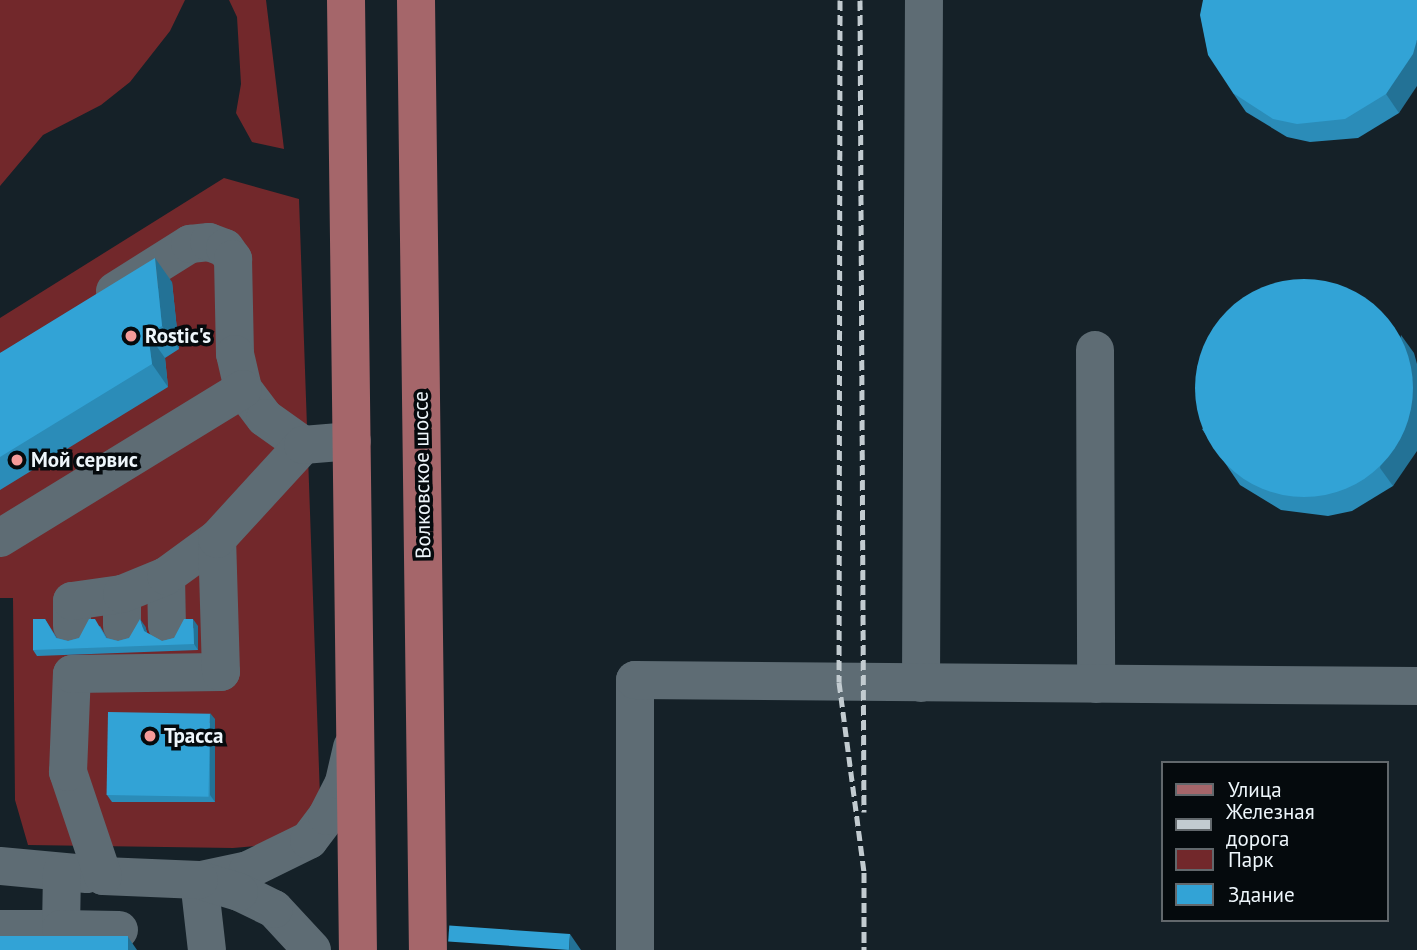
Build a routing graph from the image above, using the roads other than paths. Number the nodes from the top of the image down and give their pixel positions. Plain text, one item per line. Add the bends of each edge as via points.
1 (346, 0) edge
2 (416, 0) edge
3 (925, 0) edge
4 (83, 310) edge
5 (1094, 350) dead end
6 (243, 389) junction
7 (352, 441) junction
8 (303, 445) junction
9 (0, 538) edge
10 (217, 539) junction
11 (166, 576) junction
12 (122, 637) junction
13 (167, 651) junction
14 (72, 652) junction
15 (921, 683) junction
16 (1096, 684) junction
17 (1417, 687) edge
18 (356, 733) junction
19 (0, 866) edge
20 (62, 872) junction
21 (103, 876) junction
22 (199, 880) junction
23 (0, 929) edge
24 (61, 929) junction
25 (118, 930) dead end
26 (207, 950) edge
27 (312, 950) edge
28 (358, 950) edge
29 (428, 950) edge
30 (635, 950) edge

1 - 7 main road
2 - 29 main road, Волковское шоссе
3 - 15 lane
4 - 6 lane via 190,244 209,242 225,248 233,259 235,354
5 - 16 lane
6 - 8 lane via 265,418
6 - 9 lane
7 - 8 lane
7 - 18 main road
8 - 10 lane
10 - 11 lane
10 - 13 lane via 221,672
11 - 12 lane
11 - 13 lane
12 - 13 lane
12 - 14 lane
12 - 14 lane via 72,601
14 - 21 lane via 68,772
15 - 16 lane
15 - 30 lane via 635,680
16 - 17 lane
18 - 22 lane via 344,782 309,840 248,870
18 - 28 main road
19 - 20 lane
20 - 21 lane
20 - 24 lane
21 - 22 lane
22 - 26 lane
22 - 27 lane via 274,909
23 - 24 lane
24 - 25 lane

